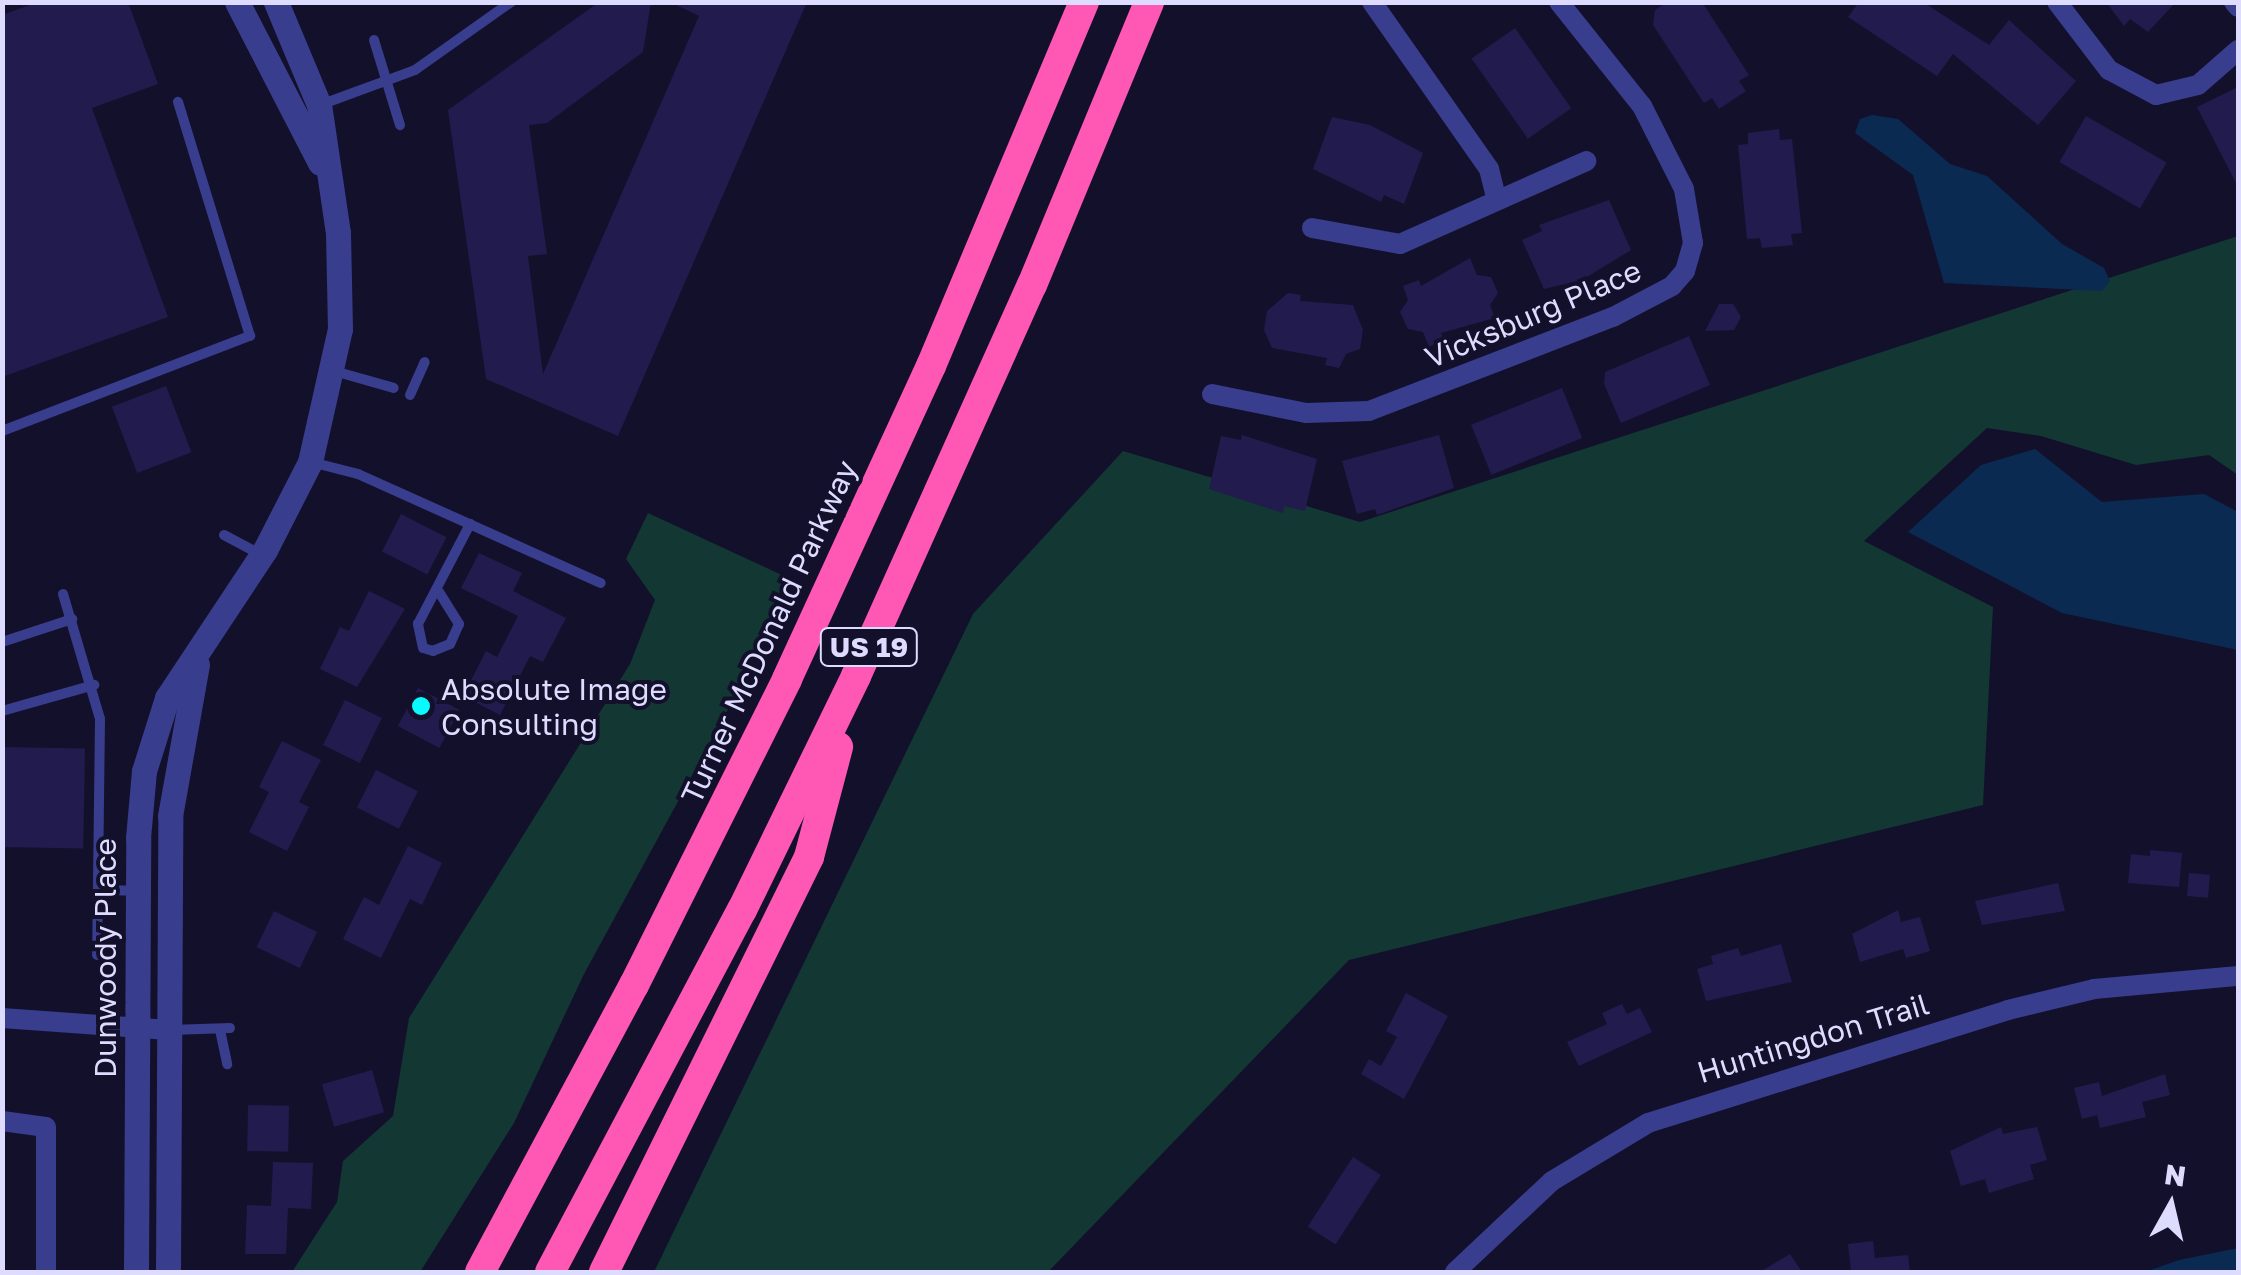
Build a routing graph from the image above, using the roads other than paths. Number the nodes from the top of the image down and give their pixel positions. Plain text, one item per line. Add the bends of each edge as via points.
1 (236, 2) edge
2 (276, 2) edge
3 (511, 2) edge
4 (1084, 2) edge
5 (1148, 2) edge
6 (1372, 2) edge
7 (1559, 2) edge
8 (2057, 2) edge
9 (374, 40) dead end
10 (2238, 50) edge
11 (388, 83) junction
12 (178, 102) dead end
13 (319, 105) junction
14 (400, 126) dead end
15 (1586, 161) dead end
16 (328, 181) junction
17 (1498, 200) junction
18 (1312, 228) dead end
19 (425, 362) dead end
20 (334, 371) junction
21 (394, 388) dead end
22 (1212, 394) dead end
23 (410, 395) dead end
24 (2, 431) edge
25 (310, 462) junction
26 (470, 524) junction
27 (224, 535) dead end
28 (262, 556) junction
29 (601, 583) dead end
30 (439, 592) junction
31 (63, 594) dead end
32 (72, 620) junction
33 (2, 642) edge
34 (198, 659) junction
35 (856, 676) junction
36 (94, 685) junction
37 (2, 710) edge
38 (98, 890) junction
39 (137, 891) junction
40 (97, 955) dead end
41 (2238, 976) edge
42 (2, 1018) edge
43 (136, 1027) junction
44 (169, 1030) junction
45 (228, 1064) dead end
46 (2, 1121) edge
47 (46, 1272) edge
48 (136, 1272) edge
49 (168, 1272) edge
50 (480, 1272) edge
51 (550, 1272) edge
52 (604, 1272) edge
53 (1455, 1272) edge

1 - 16 street, Dunwoody Place
2 - 13 street, Dunwoody Place
3 - 11 lane
4 - 50 highway, Turner McDonald Parkway / US 19 via 931,366 779,696
5 - 35 highway, US 19 via 1032,285
6 - 17 street via 1489,169
7 - 22 street, Vicksburg Place via 1663,140 1693,219 1693,243 1678,279 1613,317 1369,411 1306,413
8 - 10 street via 2110,70 2156,94 2198,85
9 - 11 lane
11 - 13 lane
11 - 14 lane
12 - 24 lane via 250,336
13 - 16 street, Dunwoody Place
15 - 17 street
16 - 20 street, Dunwoody Place via 342,279
17 - 18 street via 1400,244
19 - 23 lane
20 - 21 lane
20 - 25 street, Dunwoody Place
25 - 26 lane via 358,474
25 - 28 street, Dunwoody Place
26 - 29 lane
26 - 30 lane
27 - 28 lane
28 - 34 street, Dunwoody Place
30 - 30 lane via 418,624 423,648 433,651 450,644 459,624
31 - 32 lane
32 - 33 lane
32 - 36 lane
34 - 39 street, Dunwoody Place via 167,698 150,744 139,802
34 - 44 street, Dunwoody Place via 172,781
35 - 51 highway, US 19 via 724,945
35 - 52 highway via 809,857
36 - 37 lane
36 - 38 lane via 101,737
38 - 39 lane
38 - 40 lane
39 - 43 street, Dunwoody Place
41 - 53 street, Huntingdon Trail via 2094,989 2008,1010 1648,1123 1552,1181
42 - 43 street
43 - 44 street
43 - 48 street, Dunwoody Place
44 - 45 lane via 224,1029
44 - 49 street, Dunwoody Place
46 - 47 street via 46,1127

